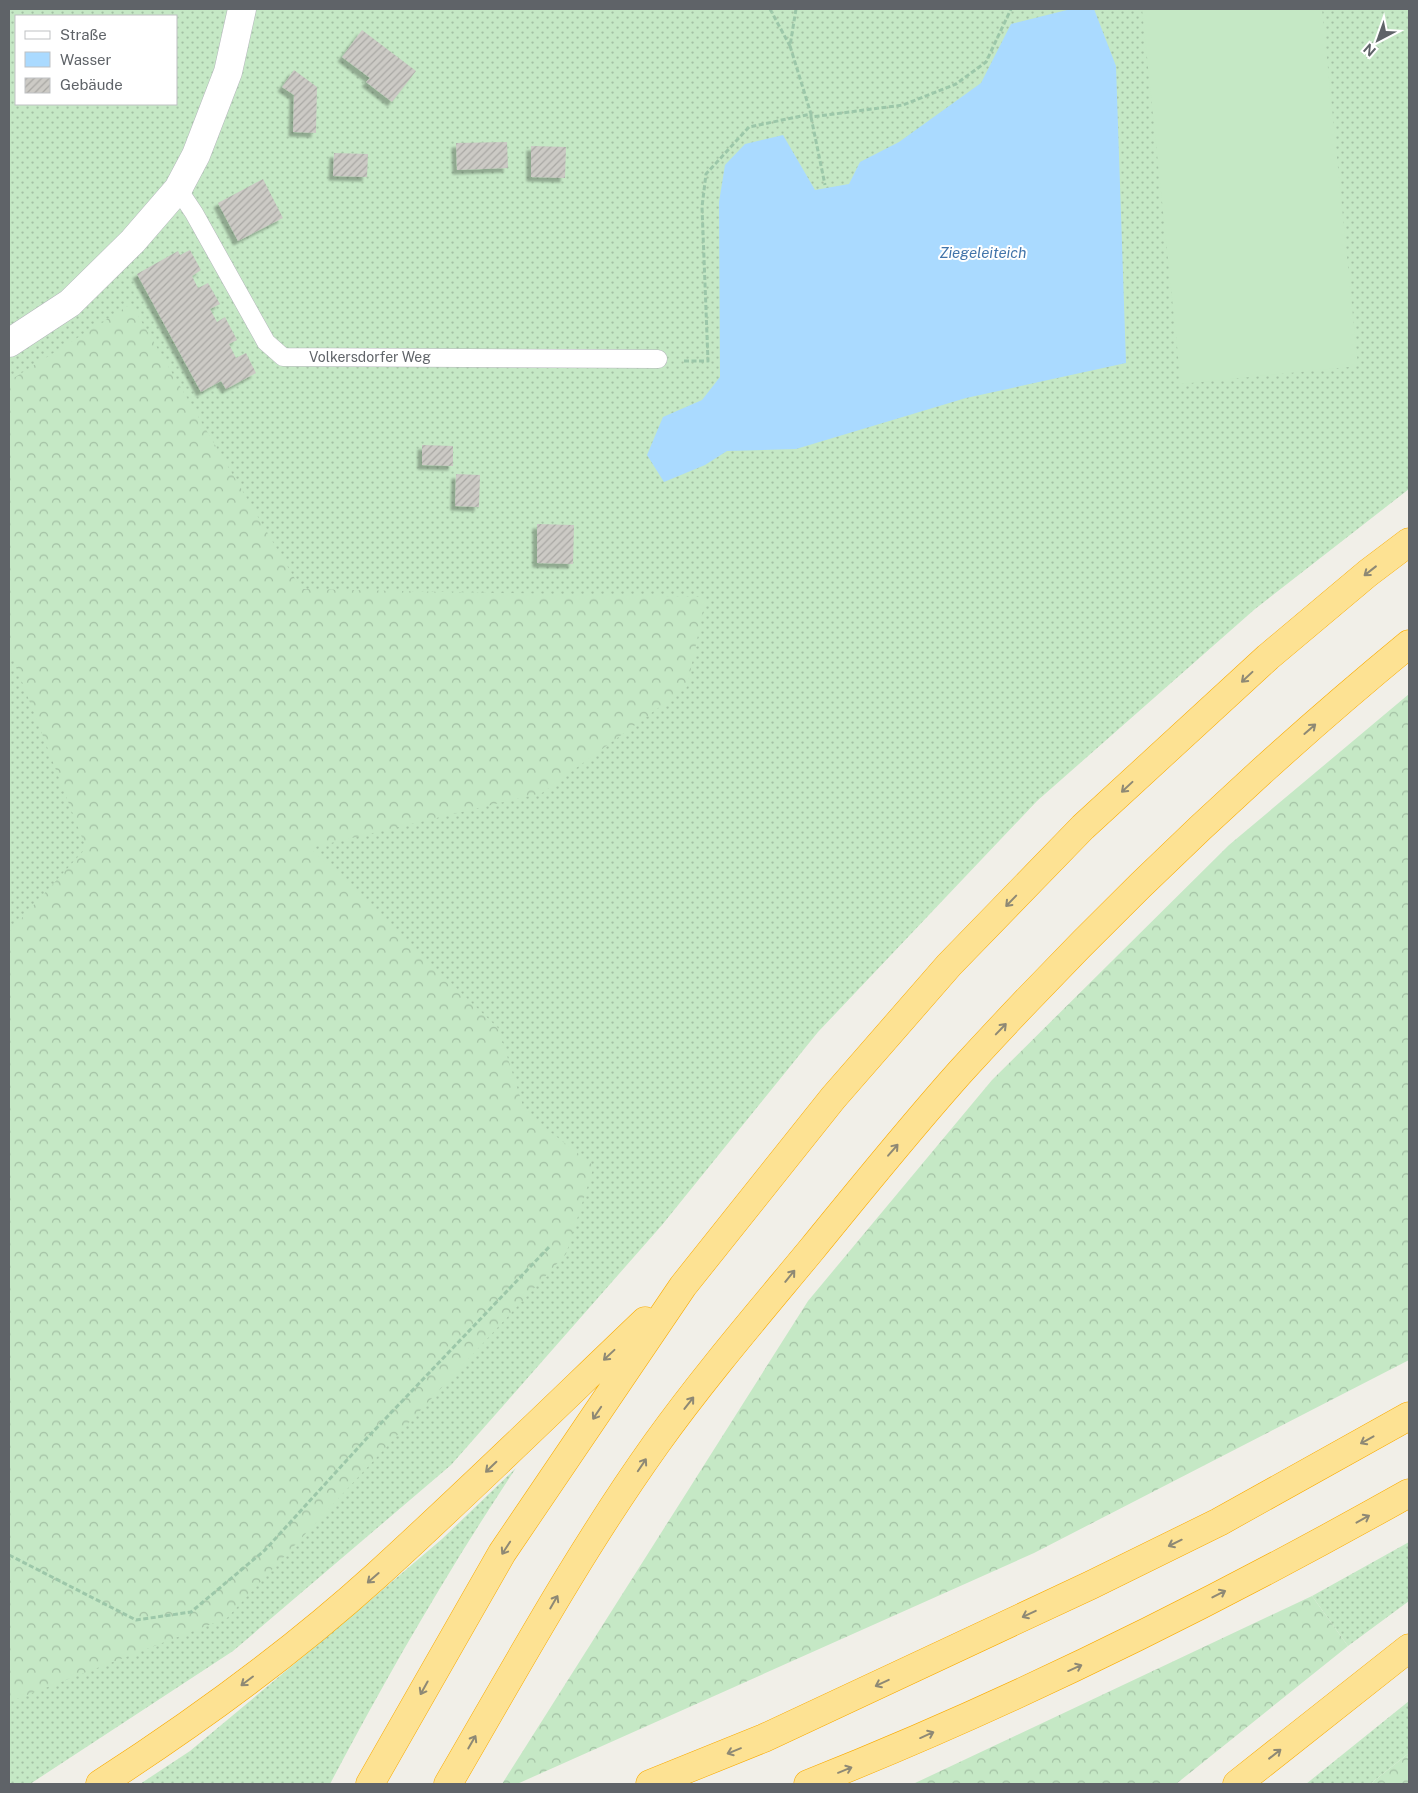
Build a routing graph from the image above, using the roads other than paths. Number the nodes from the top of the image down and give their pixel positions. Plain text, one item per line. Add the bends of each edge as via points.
1 (242, 9) edge
2 (178, 189) junction
3 (9, 343) edge
4 (658, 360) road end
5 (1409, 542) edge
6 (1409, 644) edge
7 (683, 1286) junction
8 (1409, 1416) edge
9 (1409, 1493) edge
10 (1409, 1648) edge
11 (100, 1784) edge
12 (370, 1784) edge
13 (448, 1784) edge
14 (650, 1784) edge
15 (808, 1784) edge
16 (1237, 1784) edge

1 - 2 street via 228,72 196,155
2 - 3 street via 70,303
2 - 4 lane, Volkersdorfer Weg via 266,342 283,357
5 -> 7 highway via 1254,670 1084,827 948,965 833,1098
13 -> 6 highway via 559,1592 658,1441 876,1170 962,1071 1115,909 1210,817
7 -> 11 highway via 376,1576 306,1636 175,1736
7 -> 12 highway via 502,1553
8 -> 14 highway via 1219,1522 1091,1585 764,1738
15 -> 9 highway via 882,1755 1099,1657
16 -> 10 highway

